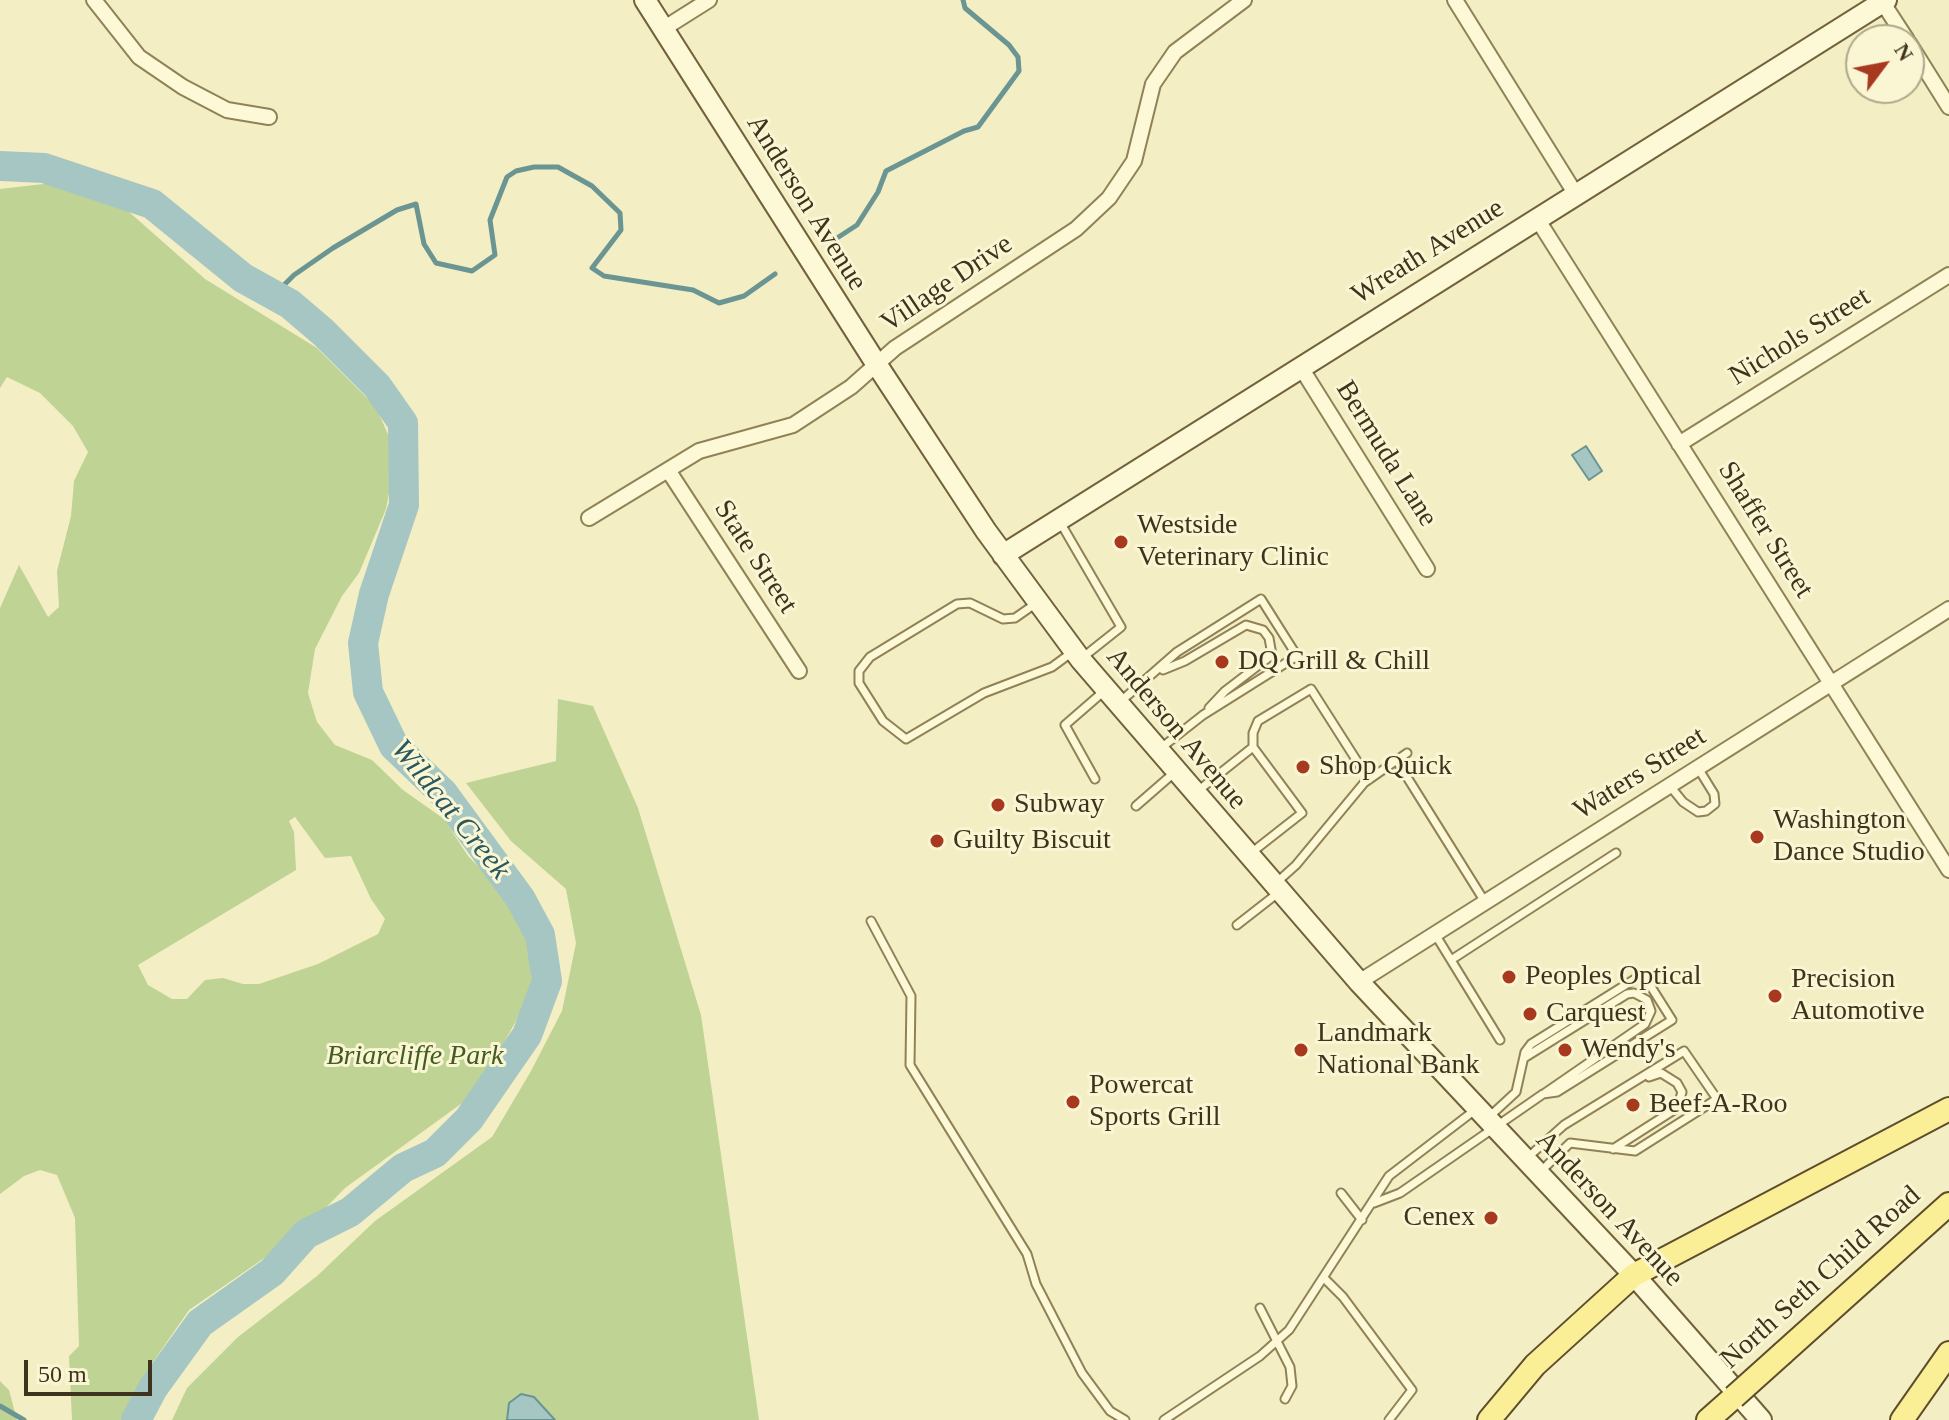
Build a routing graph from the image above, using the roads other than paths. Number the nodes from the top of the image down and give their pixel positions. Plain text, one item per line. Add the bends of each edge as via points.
1 (94, 0) edge
2 (645, 0) edge
3 (709, 0) edge
4 (1244, 0) edge
5 (1455, 0) edge
6 (1883, 1) edge
7 (1897, 24) edge
8 (663, 29) junction
9 (1925, 69) edge
10 (1949, 107) edge
11 (269, 117) dead end
12 (1575, 193) junction
13 (1536, 217) junction
14 (1949, 275) edge
15 (877, 365) junction
16 (1300, 366) junction
17 (1679, 444) junction
18 (668, 470) junction
19 (589, 518) dead end
20 (1059, 519) junction
21 (1003, 555) junction
22 (1427, 569) dead end
23 (1037, 603) junction
24 (1949, 609) edge
25 (1077, 656) junction
26 (799, 671) dead end
27 (1158, 672) junction
28 (1831, 683) junction
29 (1111, 698) junction
30 (1203, 715) junction
31 (1253, 747) junction
32 (1157, 752) junction
33 (1407, 753) dead end
34 (1397, 761) junction
35 (1698, 768) junction
36 (1362, 769) dead end
37 (1175, 772) junction
38 (1095, 779) dead end
39 (1670, 786) junction
40 (1194, 794) junction
41 (1136, 806) dead end
42 (1616, 853) dead end
43 (1248, 855) junction
44 (1949, 870) edge
45 (1277, 888) junction
46 (1485, 903) junction
47 (871, 921) dead end
48 (1237, 925) dead end
49 (1435, 934) junction
50 (1451, 960) junction
51 (1359, 982) junction
52 (1500, 1040) dead end
53 (1524, 1059) junction
54 (1543, 1094) junction
55 (1949, 1109) edge
56 (1576, 1117) junction
57 (1487, 1119) junction
58 (1611, 1150) junction
59 (1532, 1167) junction
60 (1341, 1193) dead end
61 (1374, 1203) junction
62 (1949, 1204) edge
63 (1362, 1220) junction
64 (1634, 1275) junction
65 (1324, 1278) junction
66 (1260, 1308) dead end
67 (1276, 1342) junction
68 (1949, 1353) edge
69 (1285, 1399) dead end
70 (1125, 1420) edge
71 (1164, 1420) edge
72 (1389, 1420) edge
73 (1489, 1420) edge
74 (1708, 1420) edge
75 (1761, 1420) edge
76 (1902, 1420) edge

1 - 11 street via 139,57 183,87 227,110
2 - 8 main road, Anderson Avenue
3 - 8 street
4 - 15 street, Village Drive via 1175,52 1153,84 1134,161 1109,198 1076,229
5 - 12 street
6 - 7 street
6 - 12 main road, Wreath Avenue
8 - 15 main road, Anderson Avenue
9 - 10 street
12 - 13 main road, Wreath Avenue
13 - 16 main road, Wreath Avenue
13 - 17 street, Shaffer Street
14 - 17 street, Nichols Street
15 - 18 street, Village Drive via 793,425 699,451
15 - 21 main road, Anderson Avenue
16 - 20 main road, Wreath Avenue
16 - 22 street, Bermuda Lane
17 - 28 street, Shaffer Street
18 - 19 street, Village Drive
18 - 26 street, State Street
20 - 21 main road, Wreath Avenue
20 - 25 lane via 1121,627
21 - 23 main road, Anderson Avenue
23 - 25 main road, Anderson Avenue
23 - 25 lane via 1015,618 1003,619 970,603 957,604 870,657 859,671 859,683 883,721 906,739 984,693
24 - 28 street, Waters Street
25 - 29 main road, Anderson Avenue
27 - 29 lane
27 - 30 lane via 1246,625 1263,630 1272,647 1267,662 1225,691
27 - 30 lane via 1177,652 1261,599 1297,656
28 - 35 street, Waters Street
28 - 44 street, Shaffer Street
29 - 32 main road, Anderson Avenue
29 - 38 lane via 1065,725
30 - 32 lane
31 - 36 lane via 1258,721 1311,689
31 - 40 lane
31 - 43 lane via 1302,813
32 - 37 main road, Anderson Avenue
33 - 34 lane
34 - 45 lane via 1364,783
34 - 46 lane
35 - 39 street, Waters Street
35 - 39 lane via 1714,794 1715,804 1706,811 1683,802
37 - 40 main road, Anderson Avenue
37 - 41 lane
39 - 46 street, Waters Street
40 - 43 main road, Anderson Avenue
42 - 50 lane
43 - 45 main road, Anderson Avenue
45 - 48 lane
45 - 51 main road, Anderson Avenue
46 - 49 street, Waters Street
47 - 70 lane via 911,996 910,1065 1027,1254 1036,1284 1082,1373 1110,1411
49 - 50 lane
49 - 51 street, Waters Street
50 - 52 lane
51 - 57 main road, Anderson Avenue
53 - 54 lane via 1627,994 1641,995 1650,1006 1650,1016 1636,1032
53 - 54 lane via 1531,1044 1643,974 1672,1020 1557,1092
53 - 57 lane via 1516,1092
54 - 57 lane
55 - 64 main road
56 - 58 lane via 1654,1074 1670,1076 1682,1092 1677,1108
56 - 58 lane via 1684,1051 1717,1099 1635,1151
56 - 59 lane
57 - 59 main road, Anderson Avenue
57 - 61 lane via 1400,1193
57 - 61 lane via 1389,1176
58 - 59 lane via 1570,1143
59 - 64 main road, Anderson Avenue
60 - 63 lane
61 - 63 lane
62 - 74 main road, North Seth Child Road, bridge
63 - 65 lane
64 - 73 main road via 1535,1365
64 - 75 main road, Anderson Avenue
65 - 67 lane
65 - 72 lane via 1412,1390
66 - 67 lane
67 - 69 lane via 1290,1367 1292,1386
67 - 71 lane
68 - 76 main road

